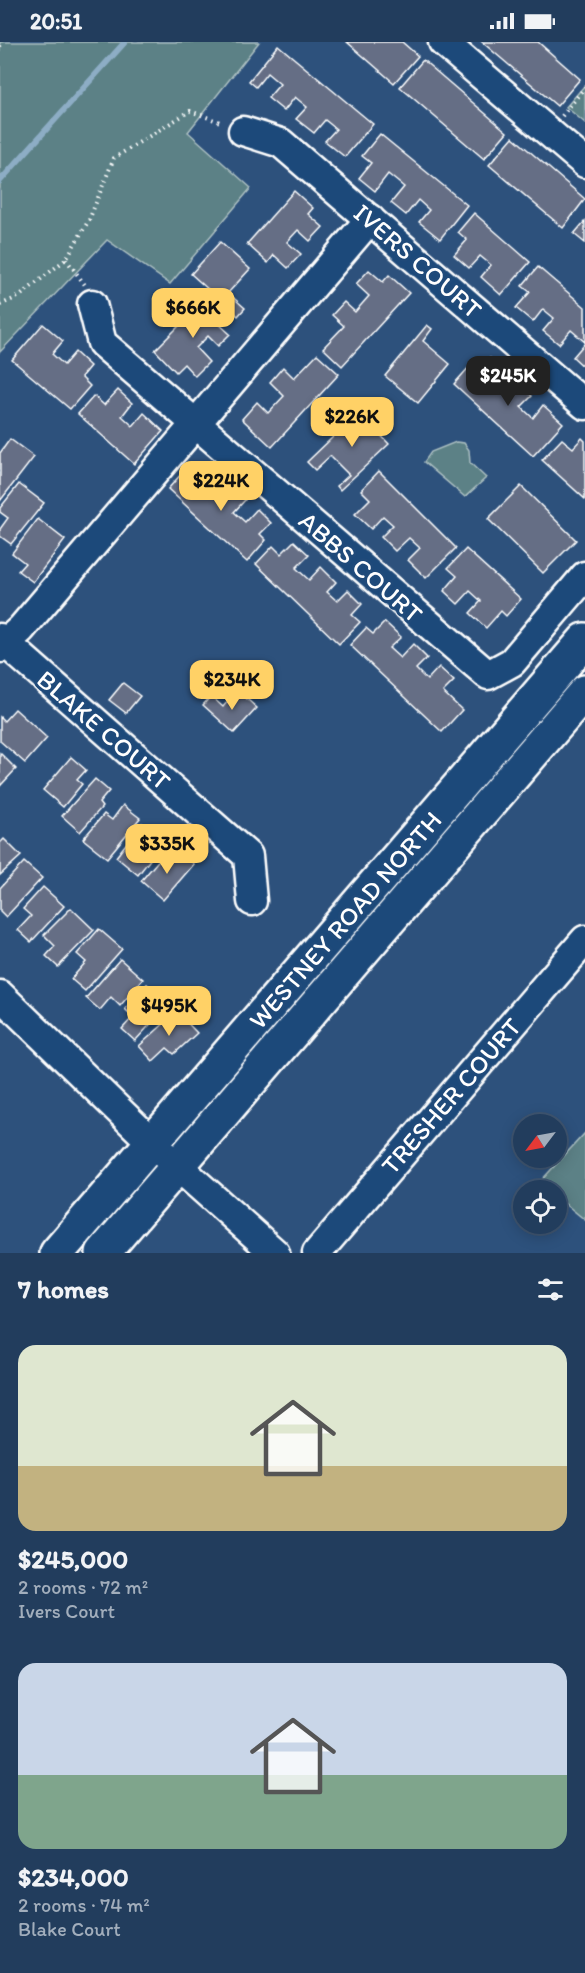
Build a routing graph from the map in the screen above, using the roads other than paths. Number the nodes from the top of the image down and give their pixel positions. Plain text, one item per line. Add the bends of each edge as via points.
1 (443, 42) edge
2 (243, 131) road end
3 (585, 164) edge
4 (370, 219) junction
5 (92, 304) road end
6 (585, 405) edge
7 (196, 425) junction
8 (585, 576) edge
9 (585, 640) edge
10 (2, 644) edge
11 (585, 692) edge
12 (252, 901) dead end
13 (585, 940) edge
14 (0, 995) edge
15 (165, 1155) junction
16 (57, 1253) edge
17 (103, 1253) edge
18 (275, 1253) edge
19 (317, 1253) edge

1 - 3 street
2 - 4 street, IVERS COURT via 280,143
4 - 6 street, IVERS COURT
4 - 7 street
5 - 7 street, ABBS COURT via 102,343
7 - 8 street, ABBS COURT via 488,675 512,662
7 - 10 street
9 - 15 main road, WESTNEY ROAD NORTH
10 - 12 street, BLAKE COURT via 248,856
11 - 15 main road, WESTNEY ROAD NORTH
13 - 19 street, TRESHER COURT
14 - 15 street
15 - 16 main road, WESTNEY ROAD NORTH
15 - 17 main road, WESTNEY ROAD NORTH
15 - 18 street

